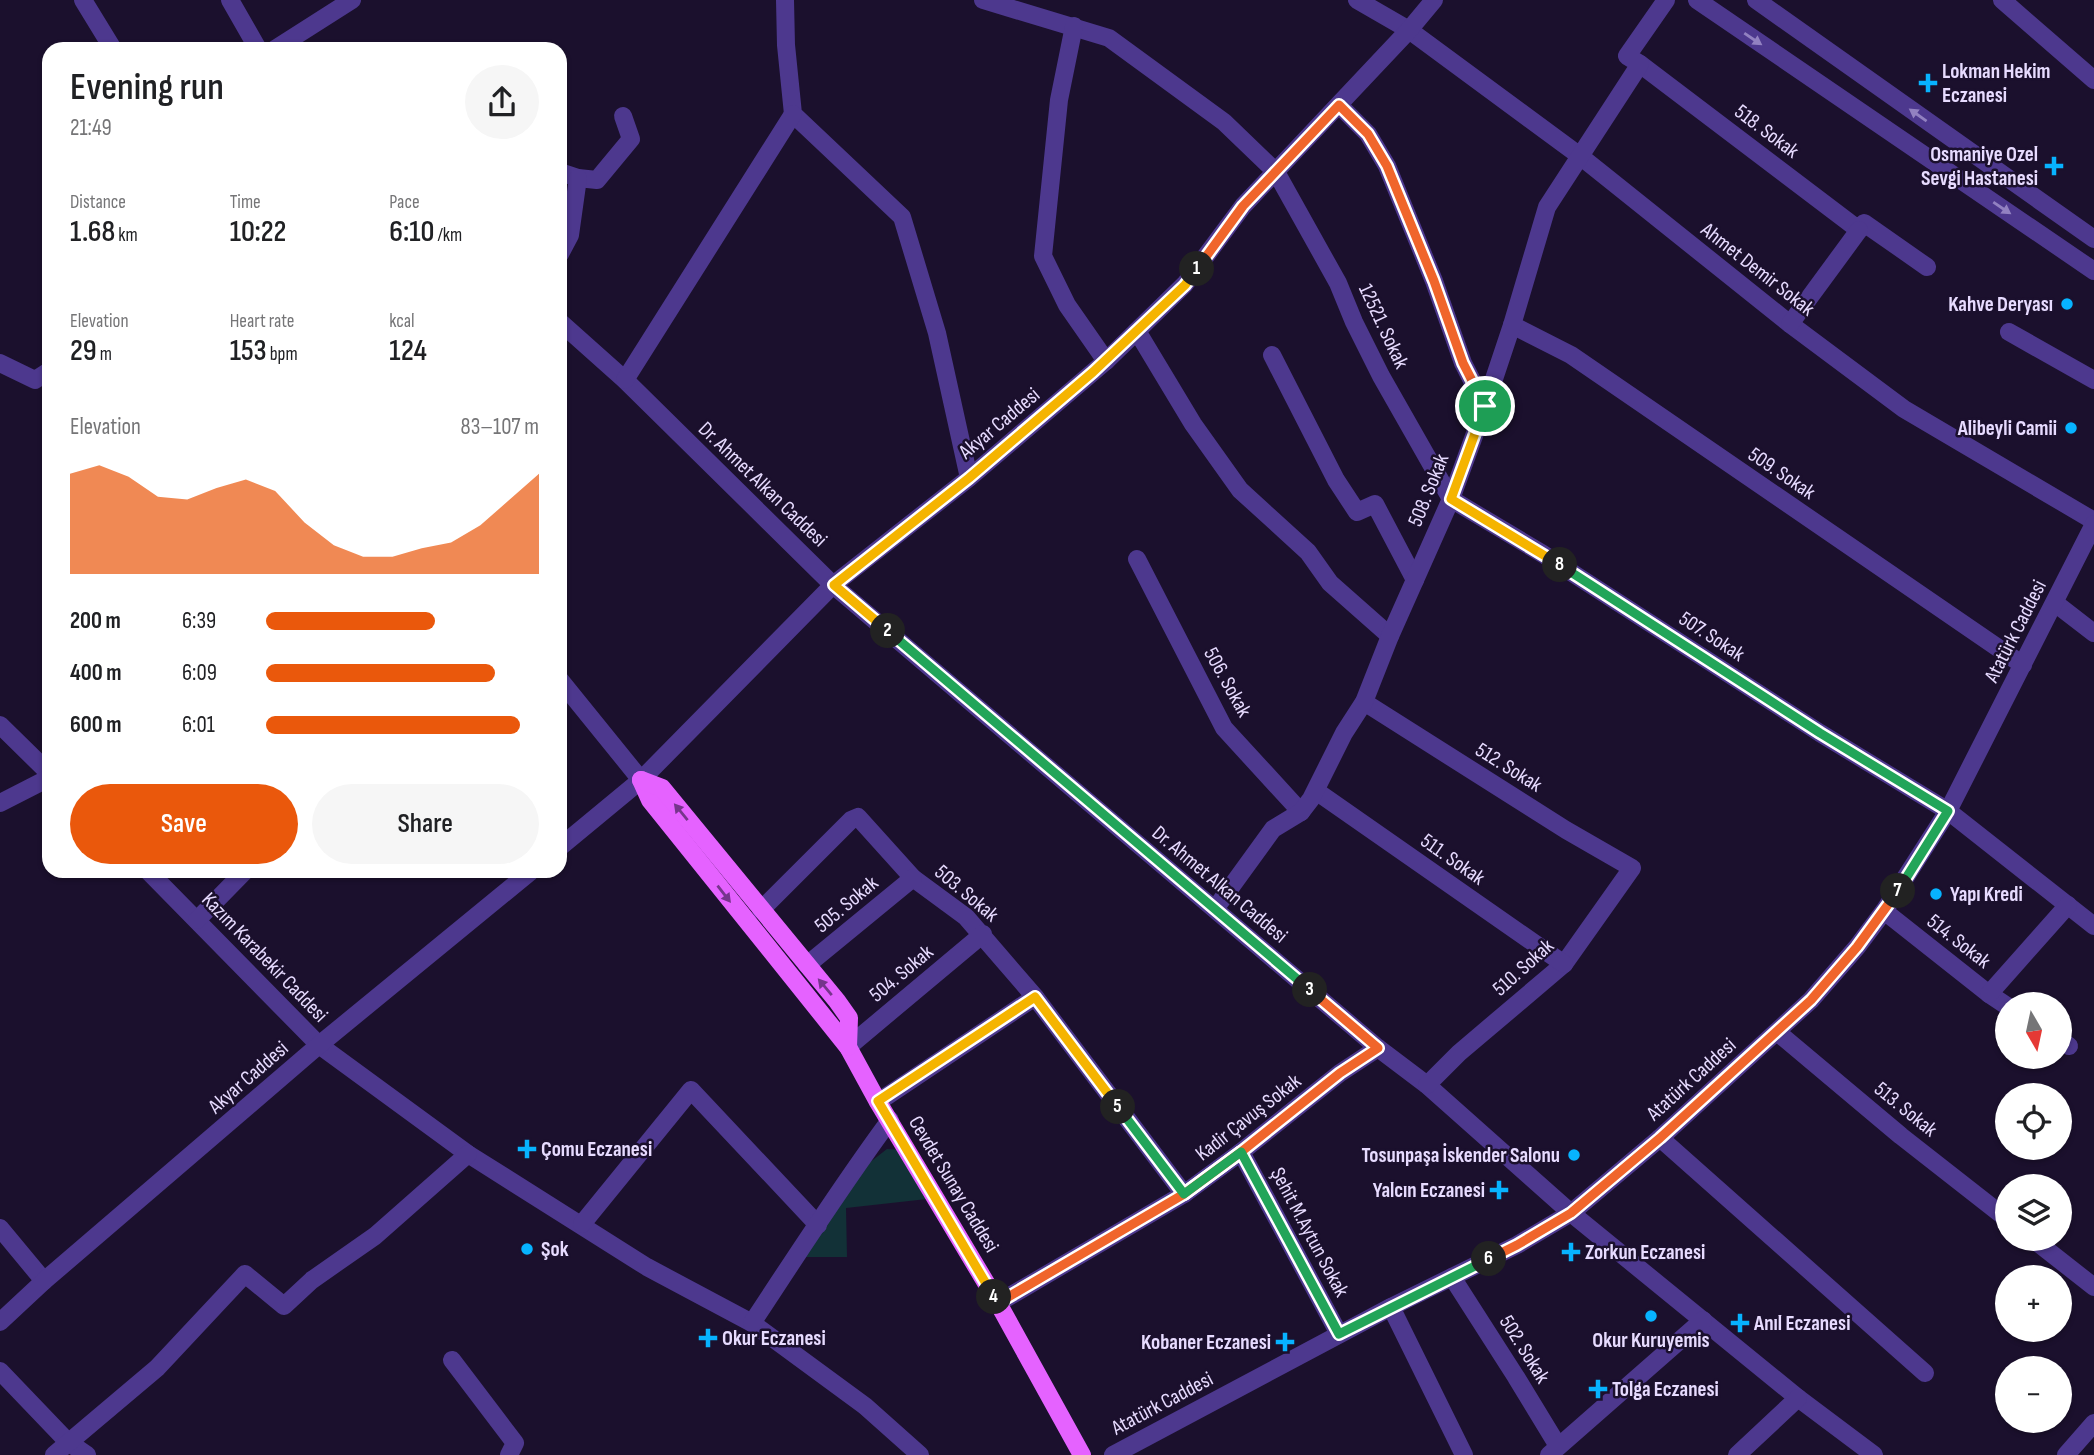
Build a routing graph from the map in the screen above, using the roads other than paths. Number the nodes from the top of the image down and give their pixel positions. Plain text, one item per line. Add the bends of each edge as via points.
1 (83, 0) edge
2 (230, 0) edge
3 (352, 0) edge
4 (785, 0) edge
5 (983, 0) edge
6 (1357, 0) edge
7 (1434, 0) edge
8 (1666, 0) edge
9 (1697, 0) edge
10 (1756, 0) edge
11 (2002, 0) edge
12 (1074, 26) junction
13 (1409, 30) junction
14 (109, 42) edge
15 (254, 42) edge
16 (286, 42) edge
17 (1640, 64) junction
18 (2094, 80) edge
19 (1339, 105) junction
20 (793, 114) junction
21 (623, 116) dead end
22 (1580, 156) junction
23 (1276, 172) junction
24 (567, 174) edge
25 (578, 178) junction
26 (1861, 227) junction
27 (2094, 239) edge
28 (567, 241) edge
29 (1927, 267) dead end
30 (2094, 271) edge
31 (1790, 324) junction
32 (1512, 325) junction
33 (567, 328) edge
34 (1137, 331) junction
35 (2009, 332) dead end
36 (1272, 355) dead end
37 (1106, 360) junction
38 (0, 362) edge
39 (42, 376) edge
40 (625, 380) junction
41 (2094, 380) edge
42 (1485, 406) junction
43 (969, 478) junction
44 (1451, 499) junction
45 (2094, 523) edge
46 (1137, 559) dead end
47 (1415, 580) junction
48 (834, 585) junction
49 (2055, 603) junction
50 (2094, 633) edge
51 (1390, 636) junction
52 (2023, 665) junction
53 (567, 689) edge
54 (1364, 702) junction
55 (0, 725) edge
56 (42, 768) edge
57 (42, 779) edge
58 (641, 780) junction
59 (1316, 791) junction
60 (0, 803) edge
61 (1948, 811) junction
62 (1301, 812) junction
63 (567, 840) edge
64 (1632, 868) joint
65 (155, 878) edge
66 (238, 878) edge
67 (523, 878) edge
68 (913, 878) junction
69 (2068, 905) junction
70 (1215, 909) junction
71 (761, 910) junction
72 (1884, 911) junction
73 (197, 920) junction
74 (2094, 926) edge
75 (983, 934) junction
76 (1564, 964) junction
77 (807, 965) junction
78 (1989, 994) junction
79 (1035, 997) junction
80 (1995, 998) edge
81 (1777, 1032) junction
82 (319, 1045) junction
83 (848, 1047) junction
84 (1378, 1048) junction
85 (1427, 1085) junction
86 (878, 1101) junction
87 (890, 1120) junction
88 (1660, 1138) junction
89 (1241, 1152) junction
90 (468, 1154) junction
91 (1184, 1194) junction
92 (1995, 1210) edge
93 (1571, 1213) junction
94 (582, 1224) junction
95 (818, 1225) junction
96 (0, 1228) edge
97 (2048, 1251) edge
98 (1452, 1278) junction
99 (44, 1282) junction
100 (2094, 1287) edge
101 (998, 1303) junction
102 (1391, 1307) junction
103 (1703, 1320) junction
104 (0, 1322) edge
105 (752, 1323) junction
106 (1339, 1334) junction
107 (452, 1360) dead end
108 (0, 1371) edge
109 (1925, 1373) dead end
110 (1798, 1398) junction
111 (2094, 1423) edge
112 (68, 1442) junction
113 (1554, 1451) edge
114 (54, 1455) edge
115 (87, 1455) edge
116 (509, 1455) edge
117 (920, 1455) edge
118 (1082, 1455) edge
119 (1112, 1455) edge
120 (1464, 1455) edge
121 (1737, 1455) edge
122 (1874, 1455) edge
123 (2066, 1455) edge

1 - 14 street
2 - 15 street
3 - 16 street
4 - 20 street
5 - 12 street, 12521. Sokak
6 - 13 street, Ahmet Demir Sokak
7 - 13 street, Akyar Caddesi
8 - 17 street via 1627,56
9 -> 30 street
27 -> 10 street
11 - 18 street
12 - 23 street, 12521. Sokak via 1110,38 1224,122
12 - 37 street via 1059,100 1043,256 1068,305
13 - 19 street, Akyar Caddesi
13 - 22 street, Ahmet Demir Sokak
17 - 22 street, 508. Sokak
17 - 26 street, 518. Sokak
19 - 23 street, Akyar Caddesi
19 - 42 street via 1368,134 1387,166 1463,363
20 - 40 street
20 - 43 street via 902,217 937,333
21 - 25 street via 631,139 597,180
22 - 31 street, Ahmet Demir Sokak
22 - 32 street, 508. Sokak via 1546,207
23 - 34 street, Akyar Caddesi via 1243,206 1185,285
23 - 44 street, 12521. Sokak via 1338,283 1381,376
24 - 25 street
25 - 28 street
26 - 29 street, 518. Sokak
26 - 31 street
31 - 45 street, Ahmet Demir Sokak via 1905,409
32 - 42 street, 508. Sokak
32 - 52 street, 509. Sokak via 1571,355
33 - 40 street, Dr. Ahmet Alkan Caddesi
34 - 37 street, Akyar Caddesi
34 - 51 street via 1193,424 1240,490 1308,552 1330,583
35 - 41 street
36 - 47 street via 1336,480 1357,512 1375,504
37 - 43 street, Akyar Caddesi
38 - 39 street via 35,380
40 - 48 street, Dr. Ahmet Alkan Caddesi
42 - 44 street, 508. Sokak
43 - 48 street, Akyar Caddesi
44 - 47 street, 508. Sokak
44 - 61 street, 507. Sokak
45 - 49 street, Atatürk Caddesi
46 - 62 street, 506. Sokak via 1224,728
47 - 51 street, 508. Sokak
48 - 58 street, Akyar Caddesi
48 - 70 street, Dr. Ahmet Alkan Caddesi
49 - 50 street
49 - 52 street, Atatürk Caddesi
51 - 54 street, 508. Sokak
52 - 61 street, Atatürk Caddesi
53 - 58 street
54 - 59 street, 508. Sokak
54 - 64 street, 512. Sokak
55 - 56 street
57 - 60 street
58 - 63 street, Akyar Caddesi
71 -> 58 main road via 662,788
58 -> 83 main road via 650,800
59 - 62 street, 508. Sokak
59 - 76 street, 511. Sokak
61 - 69 street, 507. Sokak
61 - 72 street, Atatürk Caddesi
62 - 70 street, 508. Sokak via 1273,829
64 - 76 street, 510. Sokak
65 - 73 street, Kazım Karabekir Caddesi
66 - 73 street
67 - 82 street, Akyar Caddesi
68 - 71 street, 503. Sokak via 858,817
68 - 75 street, 503. Sokak
68 - 77 street, 505. Sokak
69 - 74 street, 507. Sokak
69 - 78 street
70 - 84 street, Dr. Ahmet Alkan Caddesi
71 - 77 main road
72 - 78 street, 514. Sokak
72 - 81 street, Atatürk Caddesi via 1811,1000
73 - 82 street, Kazım Karabekir Caddesi
75 - 79 street, 503. Sokak
75 - 83 street, 504. Sokak
76 - 85 street, 510. Sokak
83 -> 77 main road via 849,1018
78 - 80 street, 514. Sokak
79 - 86 street
79 - 91 street, 503. Sokak
81 - 88 street, Atatürk Caddesi
81 - 92 street, 513. Sokak
82 - 90 street, Kazım Karabekir Caddesi
82 - 99 street, Akyar Caddesi
83 - 86 main road, Cevdet Sunay Caddesi
84 - 85 street, Dr. Ahmet Alkan Caddesi
84 - 89 street, Kadir Çavuş Sokak
85 - 93 street, Dr. Ahmet Alkan Caddesi
86 - 87 main road, Cevdet Sunay Caddesi
87 - 95 street
87 - 101 main road, Cevdet Sunay Caddesi
88 - 93 street, Atatürk Caddesi
88 - 109 street
89 - 91 street, Kadir Çavuş Sokak
89 - 106 street, Şehit M.Aytun Sokak
90 - 94 street, Kazım Karabekir Caddesi
90 - 112 street via 375,1236 312,1280 284,1306 245,1274 157,1368
91 - 101 street, Kadir Çavuş Sokak
93 - 98 street, Atatürk Caddesi
93 - 103 street, Dr. Ahmet Alkan Caddesi
94 - 95 street via 691,1090
94 - 105 street, Kazım Karabekir Caddesi via 647,1267
95 - 105 street
96 - 99 street
97 - 100 street
98 - 102 street, Atatürk Caddesi
98 - 113 street, 502. Sokak via 1517,1377
99 - 104 street, Akyar Caddesi
101 - 118 main road, Cevdet Sunay Caddesi
102 - 106 street, Atatürk Caddesi
102 - 120 street
103 - 110 street, Dr. Ahmet Alkan Caddesi
103 - 113 street
105 - 117 street, Kazım Karabekir Caddesi via 865,1406
106 - 119 street, Atatürk Caddesi
107 - 116 street via 515,1443
108 - 112 street
110 - 121 street
110 - 122 street, Dr. Ahmet Alkan Caddesi
111 - 123 street
112 - 114 street
112 - 115 street

